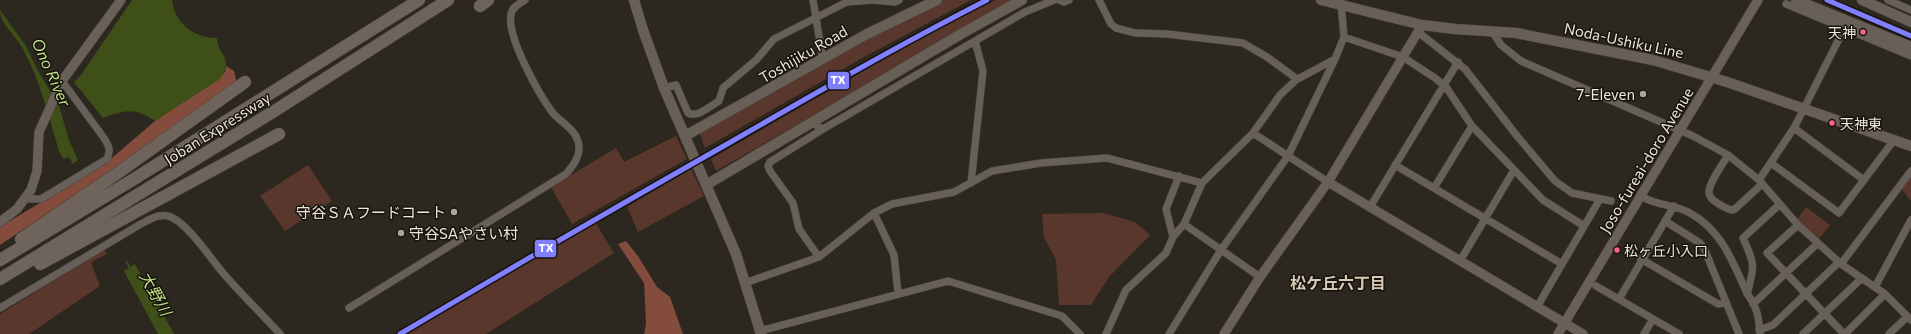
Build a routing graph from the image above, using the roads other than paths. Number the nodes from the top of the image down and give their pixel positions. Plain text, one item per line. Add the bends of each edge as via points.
1 (121, 0) edge
2 (419, 0) edge
3 (448, 0) edge
4 (525, 0) edge
5 (634, 0) edge
6 (814, 0) edge
7 (899, 0) edge
8 (937, 0) edge
9 (1022, 0) edge
10 (1054, 0) edge
11 (1059, 0) edge
12 (1069, 0) edge
13 (1099, 0) edge
14 (1321, 0) edge
15 (1758, 0) edge
16 (1796, 0) edge
17 (1862, 0) edge
18 (1888, 0) edge
19 (1341, 3) edge
20 (1786, 4) dead end
21 (1911, 10) edge
22 (816, 17) junction
23 (1829, 18) junction
24 (1911, 22) edge
25 (1420, 29) junction
26 (1844, 29) junction
27 (1492, 31) junction
28 (1344, 37) junction
29 (975, 41) junction
30 (1907, 48) edge
31 (1911, 56) edge
32 (1404, 57) junction
33 (1335, 59) junction
34 (823, 60) junction
35 (1458, 62) junction
36 (1712, 77) junction
37 (1297, 79) junction
38 (62, 81) junction
39 (245, 82) dead end
40 (1444, 85) junction
41 (664, 88) junction
42 (1804, 109) junction
43 (814, 120) junction
44 (1472, 126) junction
45 (1794, 128) junction
46 (824, 129) junction
47 (1680, 131) junction
48 (280, 134) dead end
49 (1253, 134) junction
50 (685, 136) junction
51 (1894, 140) junction
52 (1911, 146) edge
53 (1728, 155) junction
54 (1288, 156) junction
55 (1771, 163) junction
56 (1395, 165) junction
57 (1514, 170) junction
58 (1910, 174) edge
59 (1179, 176) junction
60 (1864, 180) junction
61 (1328, 182) junction
62 (1761, 182) junction
63 (970, 183) junction
64 (1202, 183) junction
65 (706, 185) junction
66 (1434, 188) junction
67 (1641, 196) junction
68 (26, 199) junction
69 (1600, 199) junction
70 (1611, 201) dead end
71 (1780, 204) junction
72 (1674, 206) junction
73 (1370, 207) junction
74 (874, 213) junction
75 (1485, 218) junction
76 (1911, 220) edge
77 (1665, 221) junction
78 (0, 222) edge
79 (1184, 224) junction
80 (1798, 225) junction
81 (1584, 226) junction
82 (1172, 237) junction
83 (1818, 243) junction
84 (1221, 250) junction
85 (0, 253) edge
86 (819, 257) junction
87 (1641, 259) junction
88 (0, 260) edge
89 (1460, 261) junction
90 (1840, 263) junction
91 (1562, 264) junction
92 (1786, 273) junction
93 (1260, 277) junction
94 (1862, 278) junction
95 (0, 279) edge
96 (0, 283) edge
97 (746, 283) junction
98 (1596, 286) dead end
99 (1875, 287) junction
100 (898, 293) junction
101 (1806, 293) junction
102 (1748, 294) junction
103 (1885, 294) junction
104 (1619, 299) junction
105 (1726, 303) junction
106 (1753, 304) junction
107 (1537, 307) junction
108 (0, 308) edge
109 (349, 308) dead end
110 (1825, 314) junction
111 (1909, 318) edge
112 (1653, 319) junction
113 (1565, 323) junction
114 (760, 332) edge
115 (1760, 332) edge
116 (1106, 333) edge
117 (280, 334) edge
118 (1080, 334) edge
119 (1169, 334) edge
120 (1224, 334) edge
121 (1558, 334) edge
122 (1583, 334) edge
123 (1644, 334) edge
124 (1679, 334) edge
125 (1739, 334) edge
126 (1803, 334) edge
127 (1844, 334) edge
128 (1889, 334) edge

1 - 38 street
2 - 88 highway, Joban Expressway
3 - 95 highway, Joban Expressway via 262,119
4 - 109 street via 512,10 510,15 518,50 552,112 566,124 578,141 575,163 566,174
5 - 41 main road via 642,30
6 - 22 street
7 - 22 street via 846,2
8 - 34 main road, Toshijiku Road via 892,21
9 - 43 main road
10 - 29 street via 1025,12
11 - 12 street
13 - 37 street via 1111,24 1116,28 1135,34 1167,34 1242,43
14 - 19 main road, Noda-Ushiku Line
15 - 36 street, Joso-fureai-doro Avenue
16 - 23 main road
17 - 24 main road
18 - 21 street
19 - 25 main road, Noda-Ushiku Line
19 - 28 street
20 - 23 street
22 - 34 street
22 - 41 street via 774,39 756,60 723,88 718,101 698,114 688,113 676,85
23 - 26 street
23 - 30 main road
25 - 27 main road, Noda-Ushiku Line
25 - 32 street
25 - 35 street
26 - 30 street
26 - 42 street
27 - 36 main road, Noda-Ushiku Line via 1537,37 1653,60
27 - 47 street via 1505,49 1521,61
28 - 32 street
28 - 33 street
29 - 46 street
29 - 63 street via 983,71
30 - 31 street
32 - 40 street
32 - 61 street
33 - 37 street
33 - 54 street
34 - 50 main road, Toshijiku Road
35 - 40 street
35 - 69 street via 1555,181 1572,193
36 - 42 main road, Noda-Ushiku Line
36 - 47 street, Joso-fureai-doro Avenue
37 - 49 street via 1280,95
38 - 68 street via 39,132 34,181
38 - 68 street via 110,147 110,153 107,159 41,199
39 - 85 highway
40 - 44 street
40 - 56 street
41 - 50 main road
42 - 45 street
42 - 51 main road, Noda-Ushiku Line
43 - 46 street via 817,126
43 - 65 main road
44 - 57 street
44 - 66 street
45 - 55 street
45 - 60 street
46 - 86 street via 770,162 768,166 793,203 799,229
47 - 53 street
47 - 67 street, Joso-fureai-doro Avenue
48 - 96 highway
49 - 54 street
49 - 64 street
50 - 65 main road
51 - 52 main road, Noda-Ushiku Line
51 - 60 street
53 - 62 street
53 - 62 street via 1712,182 1709,193 1711,197 1731,210
54 - 61 street
54 - 84 street
55 - 60 street via 1839,213
55 - 62 street
56 - 66 street
56 - 73 street
57 - 75 street
57 - 81 street via 1543,200
58 - 90 street
59 - 63 street via 1107,158 1041,163 992,171
59 - 64 street
59 - 82 street via 1166,209
61 - 73 street
61 - 93 street
62 - 71 street
63 - 74 street via 954,192 892,204
64 - 79 street
65 - 97 main road
66 - 75 street
67 - 72 street via 1648,201
67 - 113 street, Joso-fureai-doro Avenue
68 - 78 street
69 - 70 street
69 - 81 street
71 - 80 street
71 - 102 street via 1743,238 1753,260 1754,270
72 - 77 street
72 - 102 street via 1704,221 1714,232 1728,251
73 - 89 street
74 - 86 street
74 - 100 street via 894,255
75 - 89 street
75 - 91 street
76 - 99 street
77 - 87 street
77 - 105 street via 1704,248
79 - 82 street
79 - 84 street
80 - 83 street
80 - 92 street via 1767,253
81 - 91 street
82 - 116 street via 1166,253 1126,290
83 - 90 street
83 - 92 street
84 - 93 street
84 - 119 street
86 - 97 street
87 - 104 street
87 - 105 street via 1718,304
89 - 107 street
90 - 94 street
90 - 101 street
91 - 107 street
92 - 101 street
92 - 106 street
93 - 120 street
94 - 99 street
94 - 110 street
97 - 114 main road
98 - 104 street
99 - 103 street
100 - 114 street
100 - 118 street via 948,281 1062,316
101 - 110 street
101 - 115 street via 1773,324
102 - 106 street
103 - 111 street
103 - 127 street
104 - 112 street
105 - 125 street
106 - 115 street
107 - 113 street
108 - 117 street via 133,228 165,215 180,223
110 - 126 street
110 - 127 street
111 - 128 street
112 - 123 street
112 - 124 street
113 - 121 street, Joso-fureai-doro Avenue
113 - 122 street

